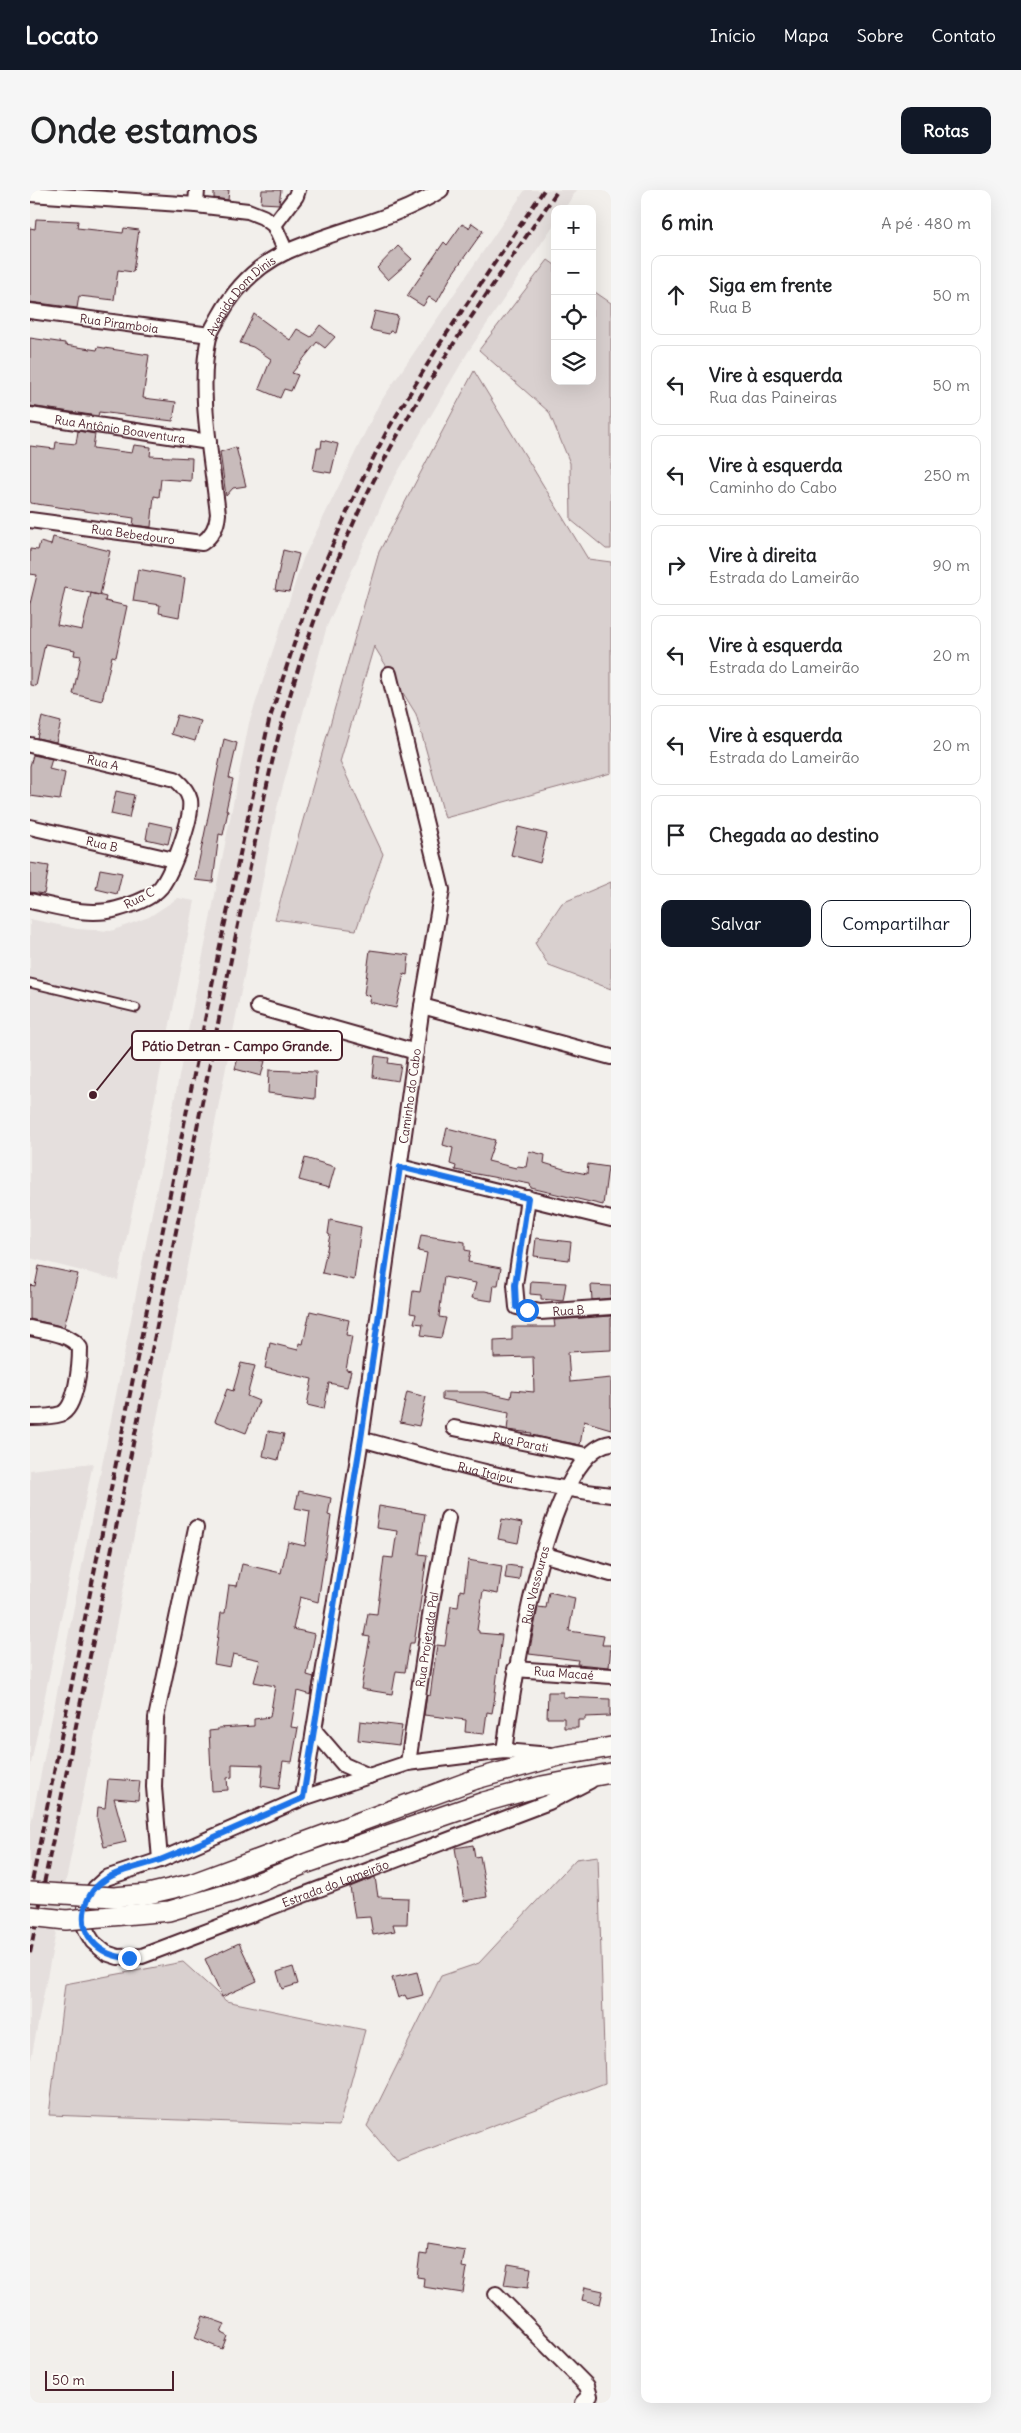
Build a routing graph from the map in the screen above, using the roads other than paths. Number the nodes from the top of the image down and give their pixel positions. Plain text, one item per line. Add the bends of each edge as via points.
1 (197, 190) edge
2 (298, 190) edge
3 (441, 190) edge
4 (30, 194) edge
5 (67, 194) edge
6 (196, 205) junction
7 (274, 225) junction
8 (286, 252) junction
9 (30, 311) edge
10 (210, 335) junction
11 (30, 415) edge
12 (209, 442) junction
13 (218, 514) joint
14 (30, 520) edge
15 (389, 674) dead end
16 (30, 745) edge
17 (175, 779) joint
18 (30, 827) edge
19 (174, 860) junction
20 (30, 901) edge
21 (30, 983) edge
22 (422, 1006) junction
23 (258, 1007) dead end
24 (136, 1008) dead end
25 (416, 1052) junction
26 (611, 1057) edge
27 (400, 1167) junction
28 (528, 1198) junction
29 (611, 1219) edge
30 (611, 1307) edge
31 (30, 1328) edge
32 (30, 1417) edge
33 (454, 1428) dead end
34 (361, 1439) junction
35 (611, 1443) edge
36 (586, 1456) junction
37 (566, 1490) junction
38 (611, 1495) edge
39 (448, 1518) dead end
40 (196, 1528) dead end
41 (542, 1554) junction
42 (611, 1574) edge
43 (515, 1669) junction
44 (611, 1676) edge
45 (314, 1730) junction
46 (611, 1747) edge
47 (504, 1752) junction
48 (559, 1756) junction
49 (408, 1763) junction
50 (606, 1774) edge
51 (369, 1776) junction
52 (303, 1798) junction
53 (160, 1860) junction
54 (30, 1892) edge
55 (30, 1916) edge
56 (496, 2294) dead end
57 (583, 2403) edge

1 - 6 street
2 - 7 street
3 - 8 street, Avenida Dom Dinis via 374,221
4 - 5 street
5 - 6 street
6 - 7 street via 248,211
7 - 8 street
8 - 10 street, Avenida Dom Dinis via 249,276 230,298
9 - 10 street, Rua Piramboia
10 - 12 street, Avenida Dom Dinis via 205,376
11 - 12 street, Rua Antônio Boaventura
12 - 13 street, Avenida Dom Dinis
13 - 14 street, Rua Bebedouro via 211,537 202,543
15 - 22 street, Caminho do Cabo via 442,890
16 - 17 street, Rua A
17 - 19 street, Rua C via 188,792 190,813
18 - 19 street, Rua B
19 - 20 street, Rua C via 161,887 139,901 117,909 100,913
21 - 24 lane
22 - 25 street, Caminho do Cabo
22 - 26 street
23 - 25 street
25 - 27 street, Caminho do Cabo
27 - 28 street
27 - 34 street, Caminho do Cabo
28 - 29 street
28 - 30 street, Rua B via 515,1285 516,1307 540,1312
31 - 32 street via 67,1337 78,1344 80,1352 70,1407 63,1413
33 - 36 street, Rua Parati
34 - 37 street, Rua Itaipu via 478,1472
34 - 45 street, Caminho do Cabo
35 - 36 street, Rua Vassouras via 598,1446
36 - 37 street, Rua Vassouras
37 - 38 street, Rua Itaipu
37 - 41 street, Rua Vassouras
39 - 49 street, Rua Projetada Pal via 432,1596
40 - 53 street via 156,1718 154,1786
41 - 42 street
41 - 43 street, Rua Vassouras
43 - 44 street, Rua Macaé
43 - 47 street, Rua Vassouras
45 - 51 street via 344,1765
45 - 52 street, Caminho do Cabo
46 - 48 main road, Estrada do Lameirão
47 - 48 street, Estrada do Lameirão
47 - 49 street, Estrada do Lameirão
48 - 54 main road, Estrada do Lameirão, bridge via 476,1779 191,1884 148,1894 114,1897
49 - 51 street, Estrada do Lameirão
50 - 53 street, Estrada do Lameirão via 549,1802 142,1956 118,1957 106,1953 93,1942 83,1924 86,1901 106,1878
50 - 55 main road, Estrada do Lameirão, bridge via 542,1786 484,1802 307,1863 234,1892 169,1911 66,1920
51 - 52 street, Estrada do Lameirão
52 - 53 street, Estrada do Lameirão
56 - 57 street via 587,2386 590,2396

